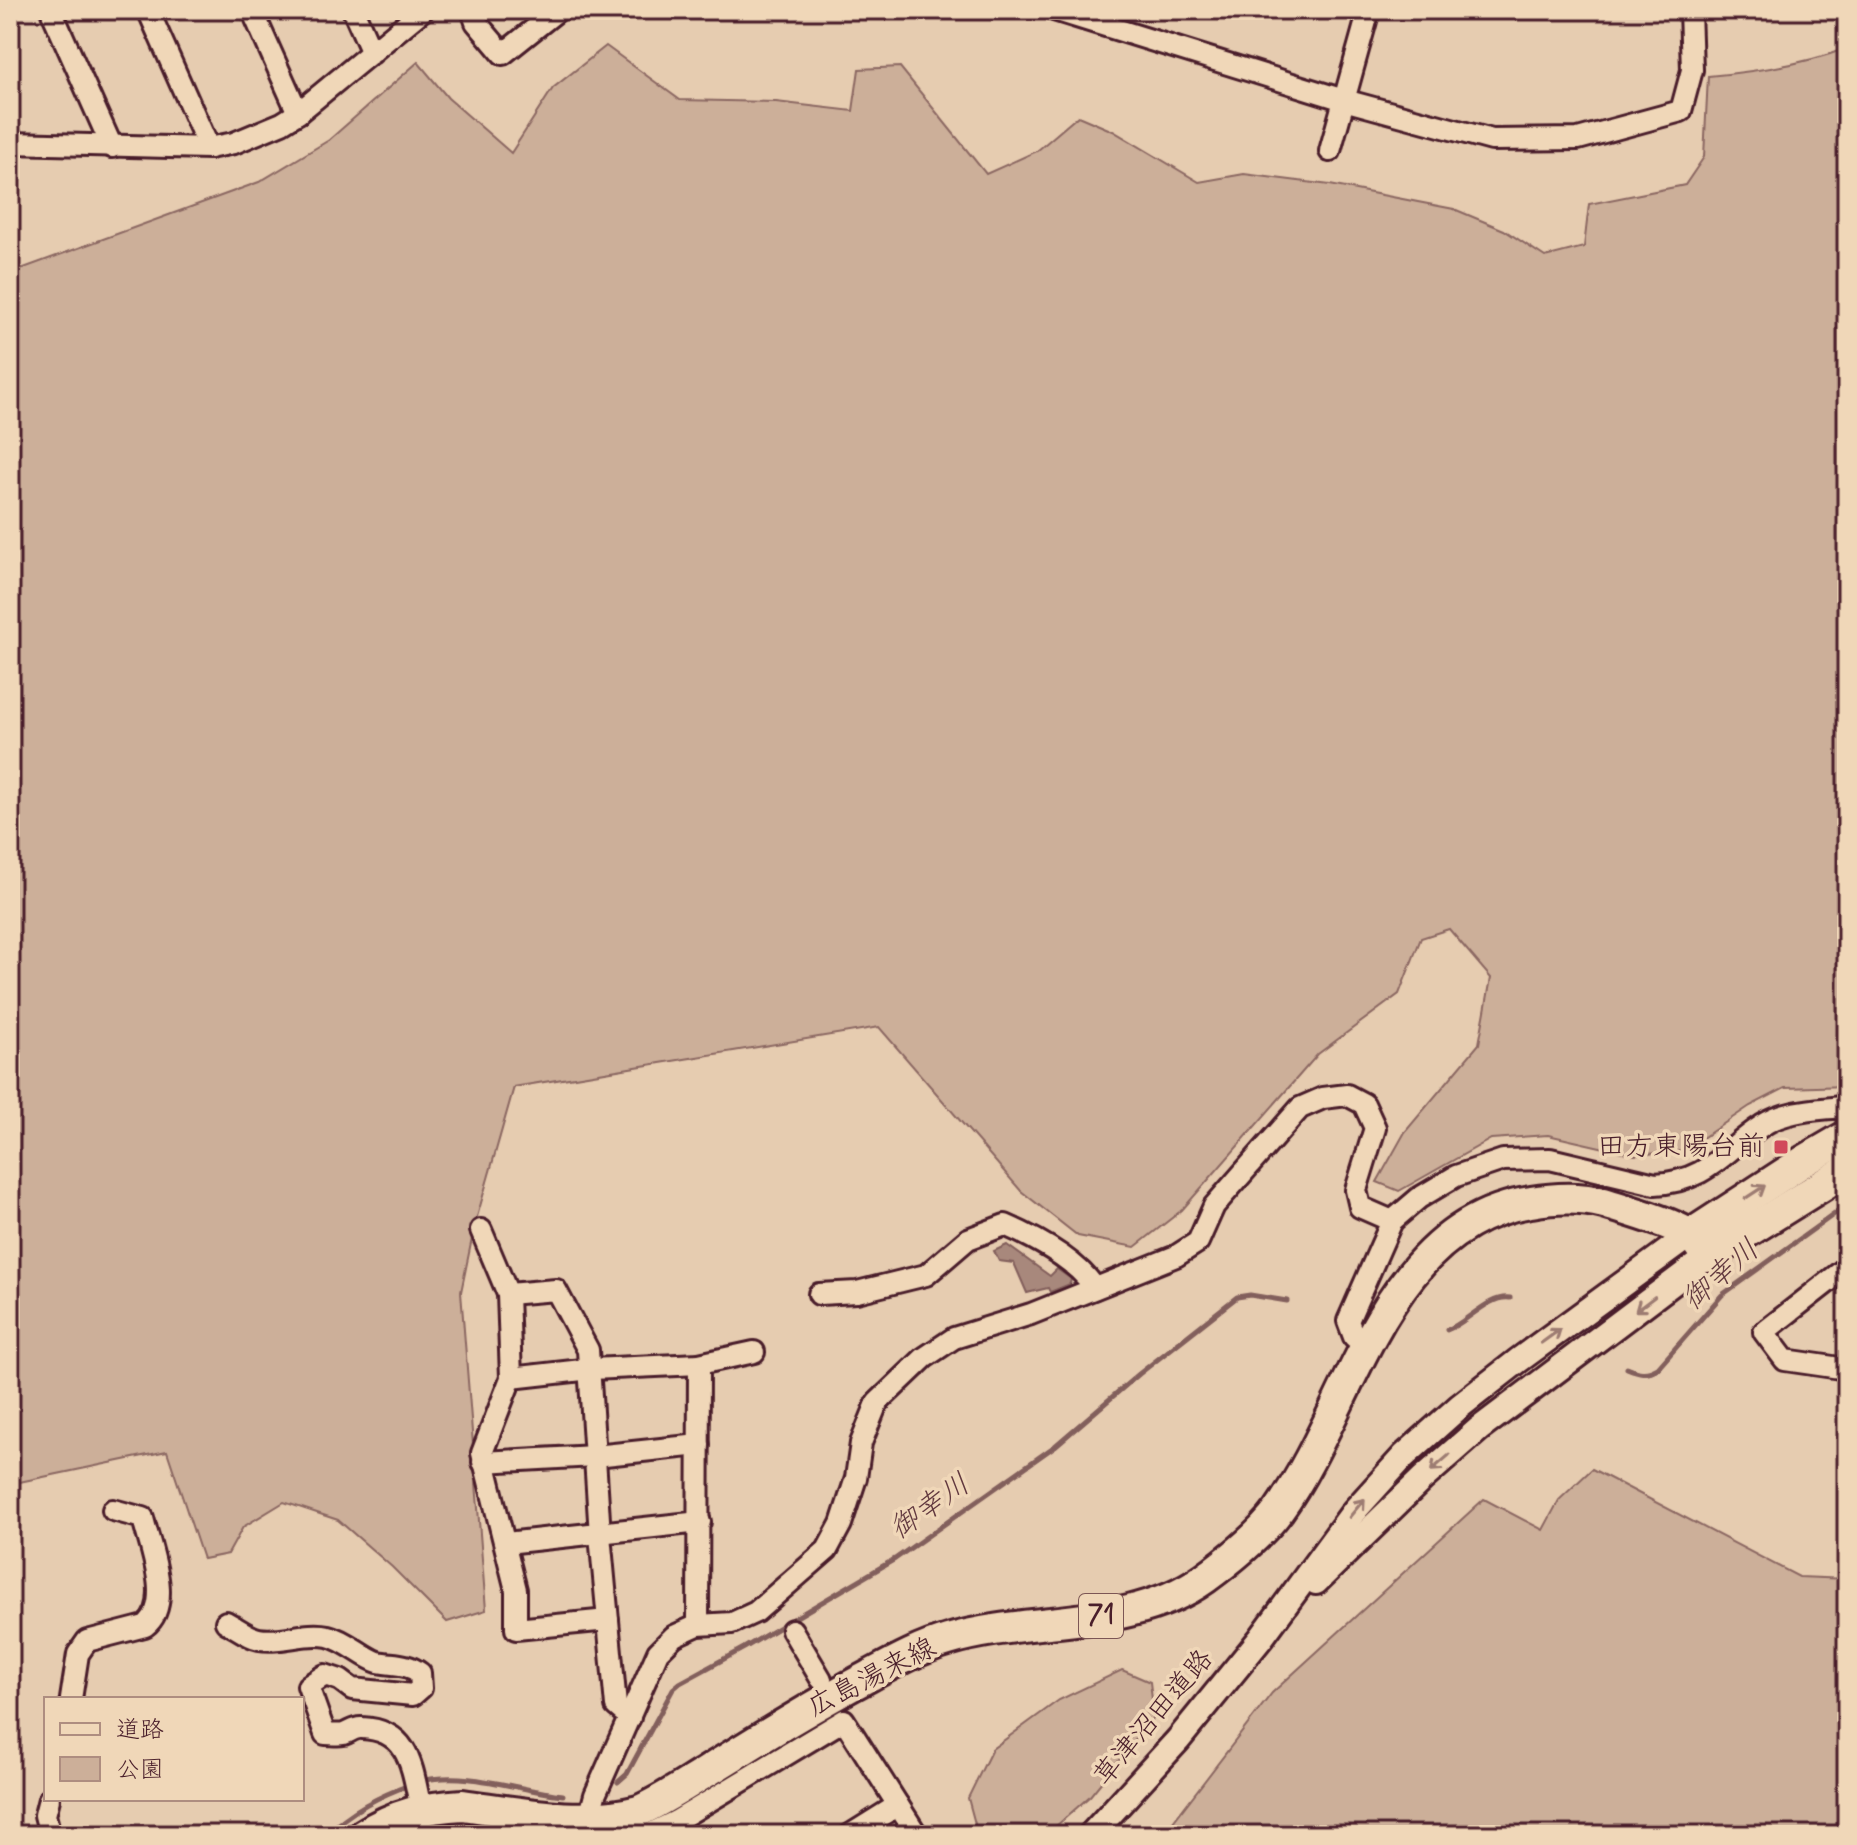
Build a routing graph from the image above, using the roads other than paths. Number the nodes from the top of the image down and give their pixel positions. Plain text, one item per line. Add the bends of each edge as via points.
1 (51, 10) edge
2 (148, 10) edge
3 (252, 10) edge
4 (353, 10) edge
5 (423, 10) edge
6 (472, 10) edge
7 (558, 10) edge
8 (1054, 10) edge
9 (1369, 10) edge
10 (1690, 10) edge
11 (372, 53) junction
12 (1344, 100) junction
13 (298, 113) junction
14 (10, 143) edge
15 (112, 147) junction
16 (209, 148) junction
17 (1330, 151) dead end
18 (1847, 1114) edge
19 (1847, 1136) edge
20 (1847, 1170) edge
21 (1392, 1221) junction
22 (481, 1230) dead end
23 (1699, 1246) junction
24 (1847, 1267) edge
25 (1095, 1288) junction
26 (508, 1294) junction
27 (819, 1294) dead end
28 (1366, 1345) junction
29 (754, 1352) dead end
30 (699, 1364) junction
31 (591, 1369) junction
32 (1847, 1369) edge
33 (511, 1378) junction
34 (699, 1445) junction
35 (595, 1456) junction
36 (483, 1462) junction
37 (113, 1510) dead end
38 (700, 1522) junction
39 (600, 1535) junction
40 (506, 1543) junction
41 (608, 1620) junction
42 (226, 1622) dead end
43 (698, 1625) junction
44 (792, 1630) dead end
45 (821, 1679) dead end
46 (71, 1697) edge
47 (630, 1718) junction
48 (48, 1801) edge
49 (898, 1805) junction
50 (421, 1809) junction
51 (589, 1818) junction
52 (50, 1835) edge
53 (363, 1835) edge
54 (647, 1835) edge
55 (850, 1835) edge
56 (917, 1835) edge
57 (1091, 1835) edge

1 - 15 street
2 - 16 street
3 - 13 street
4 - 11 street
5 - 11 street
6 - 7 street via 503,54
8 - 12 street
9 - 12 street
10 - 12 street via 1692,70 1681,111 1645,122 1578,139 1492,140
11 - 13 street
12 - 17 street
13 - 16 street via 234,143
14 - 15 street
15 - 16 street
18 - 21 street via 1842,1107 1789,1114 1764,1124 1716,1165 1671,1183 1655,1184 1550,1159 1503,1160 1456,1176
23 -> 19 main road via 1804,1161
20 - 23 main road
21 - 25 street via 1360,1207 1356,1190 1375,1128 1364,1104 1347,1095 1323,1098 1300,1108 1214,1206 1198,1242
21 - 28 street via 1348,1321 1354,1337
22 - 26 street
23 - 28 main road, 広島湯来線 / 71 via 1637,1213 1595,1201 1517,1204 1487,1214 1435,1248 1413,1271
23 - 57 street, 草津沼田道路 via 1519,1360 1404,1456 1355,1510 1178,1740
24 - 32 street via 1764,1332 1785,1360
25 - 27 street via 1085,1273 1005,1225 968,1239 926,1275 857,1292
25 - 43 street via 954,1338 924,1358 877,1403 841,1524 827,1550 756,1612 732,1623
26 - 31 street via 556,1290 588,1350
26 - 33 street
28 - 51 main road, 広島湯来線 / 71 via 1321,1442 1278,1511 1204,1579 1122,1613 998,1629 915,1651 652,1805 614,1817
29 - 30 street
30 - 31 street
30 - 34 street
31 - 33 street
31 - 35 street
33 - 36 street
34 - 35 street
34 - 38 street
35 - 36 street
35 - 39 street
36 - 40 street
37 - 46 street via 143,1518 160,1590 159,1608 145,1626 87,1641 78,1654
38 - 39 street
38 - 43 street
39 - 40 street
39 - 41 street
40 - 41 street via 516,1590 516,1629
41 - 47 street via 616,1706
42 - 50 street via 256,1639 329,1636 374,1661 420,1673 421,1688 413,1695 352,1689 325,1675 308,1686 325,1734 359,1727 401,1742
43 - 47 street via 674,1636 658,1652
44 - 45 street
47 - 51 street
48 - 52 street via 45,1815
49 - 54 street via 842,1716
49 - 55 street
49 - 56 street
50 - 51 main road, 広島湯来線 / 71 via 463,1805
50 - 53 main road, 広島湯来線 / 71

